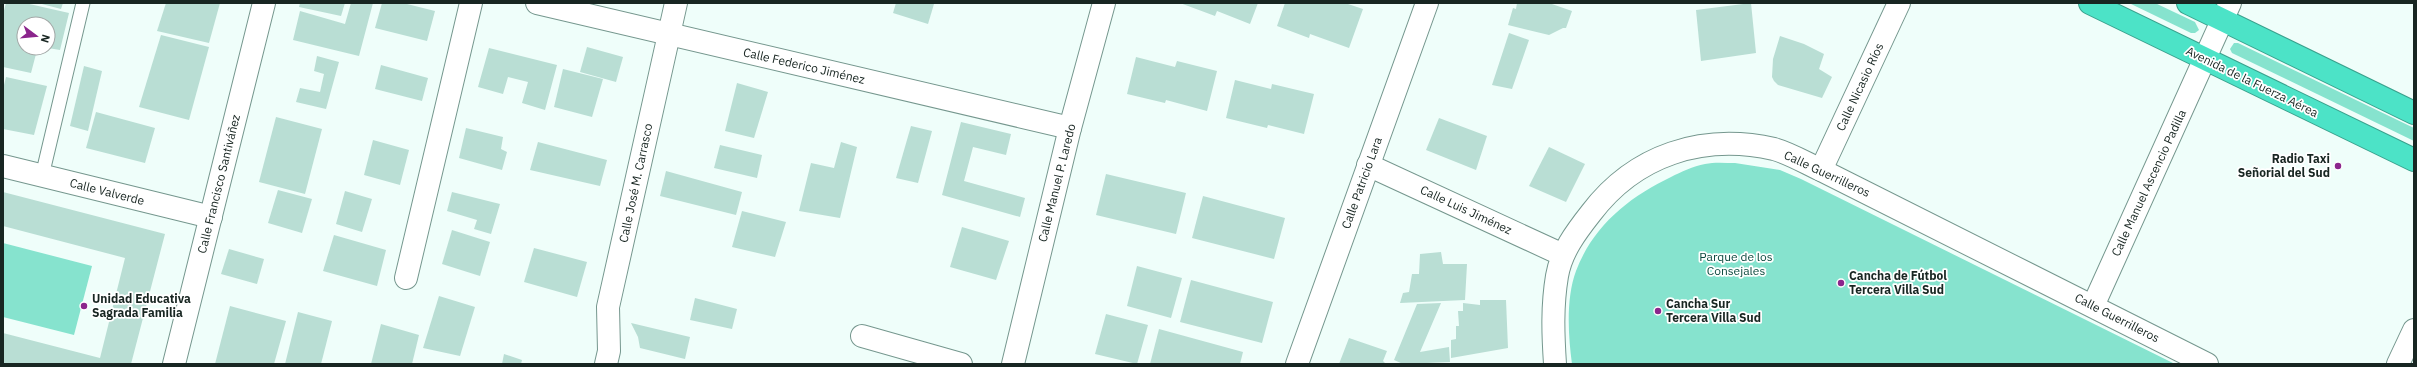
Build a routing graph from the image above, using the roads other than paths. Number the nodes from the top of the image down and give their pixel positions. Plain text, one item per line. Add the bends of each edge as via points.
1 (83, 3) edge
2 (264, 3) edge
3 (471, 3) edge
4 (537, 3) edge
5 (676, 3) edge
6 (1104, 3) edge
7 (1427, 3) edge
8 (1899, 3) edge
9 (2090, 3) edge
10 (2188, 3) edge
11 (2226, 12) edge
12 (668, 35) junction
13 (2206, 60) junction
14 (2414, 113) edge
15 (1070, 128) junction
16 (2414, 160) edge
17 (1368, 165) junction
18 (3, 166) edge
19 (1821, 170) junction
20 (42, 176) junction
21 (211, 217) junction
22 (1563, 255) junction
23 (406, 278) dead end
24 (2093, 306) junction
25 (2414, 330) edge
26 (862, 336) dead end
27 (174, 364) edge
28 (606, 364) edge
29 (961, 364) edge
30 (1013, 364) edge
31 (1297, 364) edge
32 (1555, 364) edge
33 (2207, 364) edge
34 (2398, 364) edge

1 - 20 lane
2 - 21 street, Calle Francisco Santiváñez
3 - 23 street
4 - 12 street, Calle Federico Jiménez
5 - 12 street, Calle José M. Carrasco
6 - 15 street, Calle Manuel P. Laredo
7 - 17 street, Calle Patricio Lara
8 - 19 street, Calle Nicasio Ríos
9 - 13 highway, Avenida de la Fuerza Aérea
10 - 11 highway
11 - 13 street, Calle Manuel Ascencio Padilla
11 - 14 highway
12 - 15 street, Calle Federico Jiménez
12 - 28 street, Calle José M. Carrasco via 608,307 609,351
13 - 16 highway, Avenida de la Fuerza Aérea
13 - 24 street, Calle Manuel Ascencio Padilla
15 - 30 street, Calle Manuel P. Laredo
17 - 22 street, Calle Luis Jiménez
17 - 31 street, Calle Patricio Lara
18 - 20 street, Calle Valverde
19 - 22 street, Calle Guerrilleros via 1774,150 1735,145 1700,145 1664,155 1630,172 1600,201 1575,233
19 - 24 street, Calle Guerrilleros
20 - 21 street, Calle Valverde
21 - 27 street, Calle Francisco Santiváñez
22 - 32 street, Calle Guerrilleros via 1557,276 1552,321
24 - 33 street, Calle Guerrilleros
25 - 34 street
26 - 29 street

